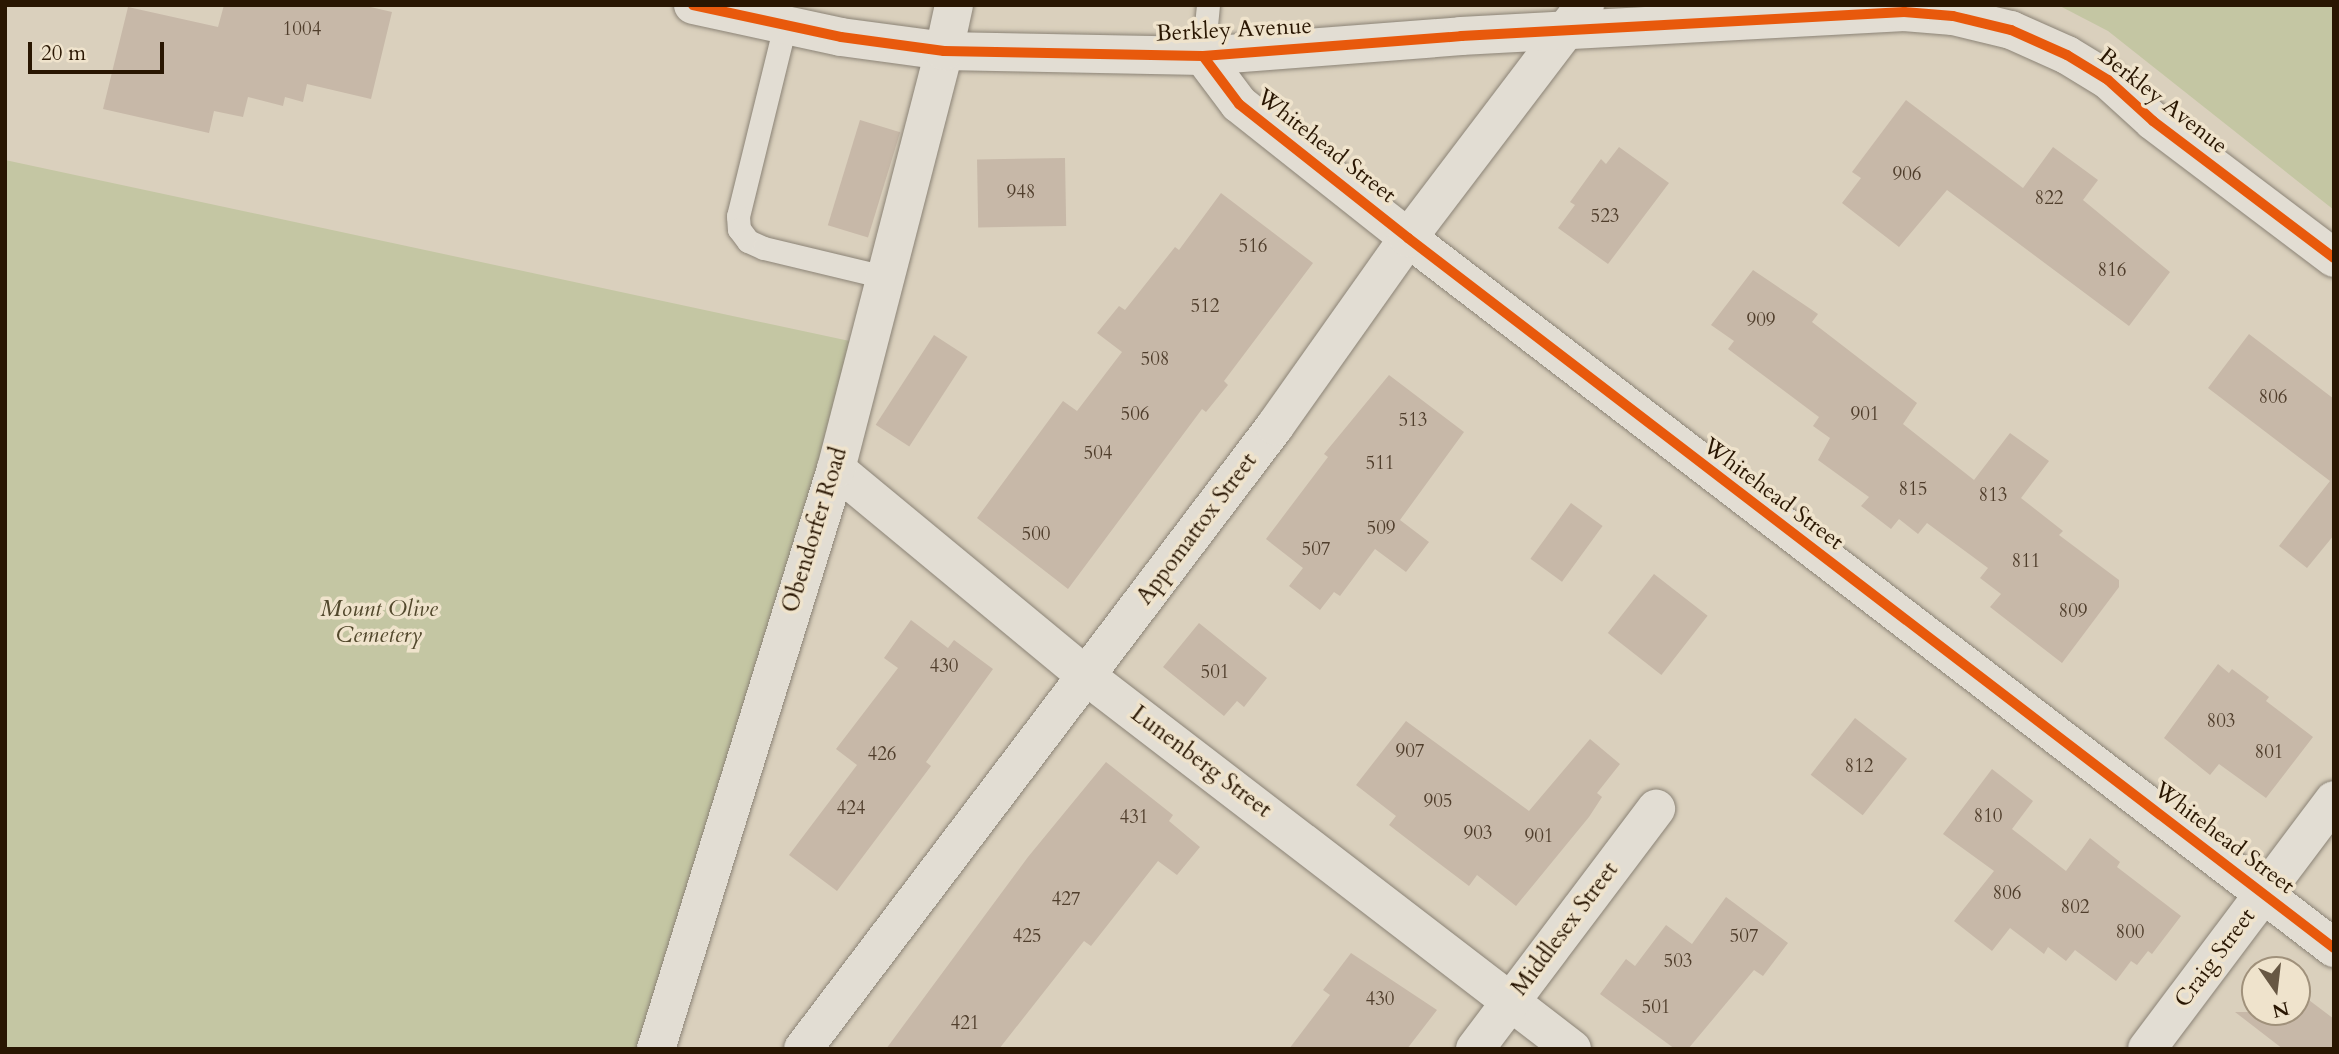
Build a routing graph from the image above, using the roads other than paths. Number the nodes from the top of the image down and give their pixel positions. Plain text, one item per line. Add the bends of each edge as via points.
1 (693, 5) edge
2 (954, 5) edge
3 (1208, 5) edge
4 (1574, 19) edge
5 (786, 25) junction
6 (944, 51) junction
7 (1203, 56) junction
8 (1408, 238) junction
9 (2334, 258) edge
10 (885, 277) junction
11 (836, 469) junction
12 (1085, 675) junction
13 (2334, 800) edge
14 (1656, 809) dead end
15 (2263, 894) junction
16 (2334, 948) edge
17 (1511, 1001) junction
18 (667, 1043) edge
19 (803, 1049) edge
20 (1475, 1049) edge
21 (1572, 1049) edge
22 (2147, 1049) edge

1 - 5 street, Berkley Avenue
2 - 6 street, Obendorfer Road
3 - 7 lane
4 - 7 street, Berkley Avenue via 1461,36
4 - 8 street, Appomattox Street
4 - 9 street, Berkley Avenue via 1904,12 1953,16 2011,30 2067,54 2108,80 2153,121
5 - 6 street, Berkley Avenue
5 - 10 lane via 738,216 739,229 764,248
6 - 7 street, Berkley Avenue
6 - 10 street, Obendorfer Road
7 - 8 street, Whitehead Street via 1239,104
8 - 12 street, Appomattox Street via 1275,426
8 - 15 street, Whitehead Street
10 - 11 street, Obendorfer Road
11 - 12 street, Lunenberg Street
11 - 18 street, Obendorfer Road
12 - 17 street, Lunenberg Street
12 - 19 street, Appomattox Street
13 - 15 street, Craig Street
14 - 17 street, Middlesex Street
15 - 16 street, Whitehead Street
15 - 22 street, Craig Street
17 - 20 street, Middlesex Street
17 - 21 street, Lunenberg Street

